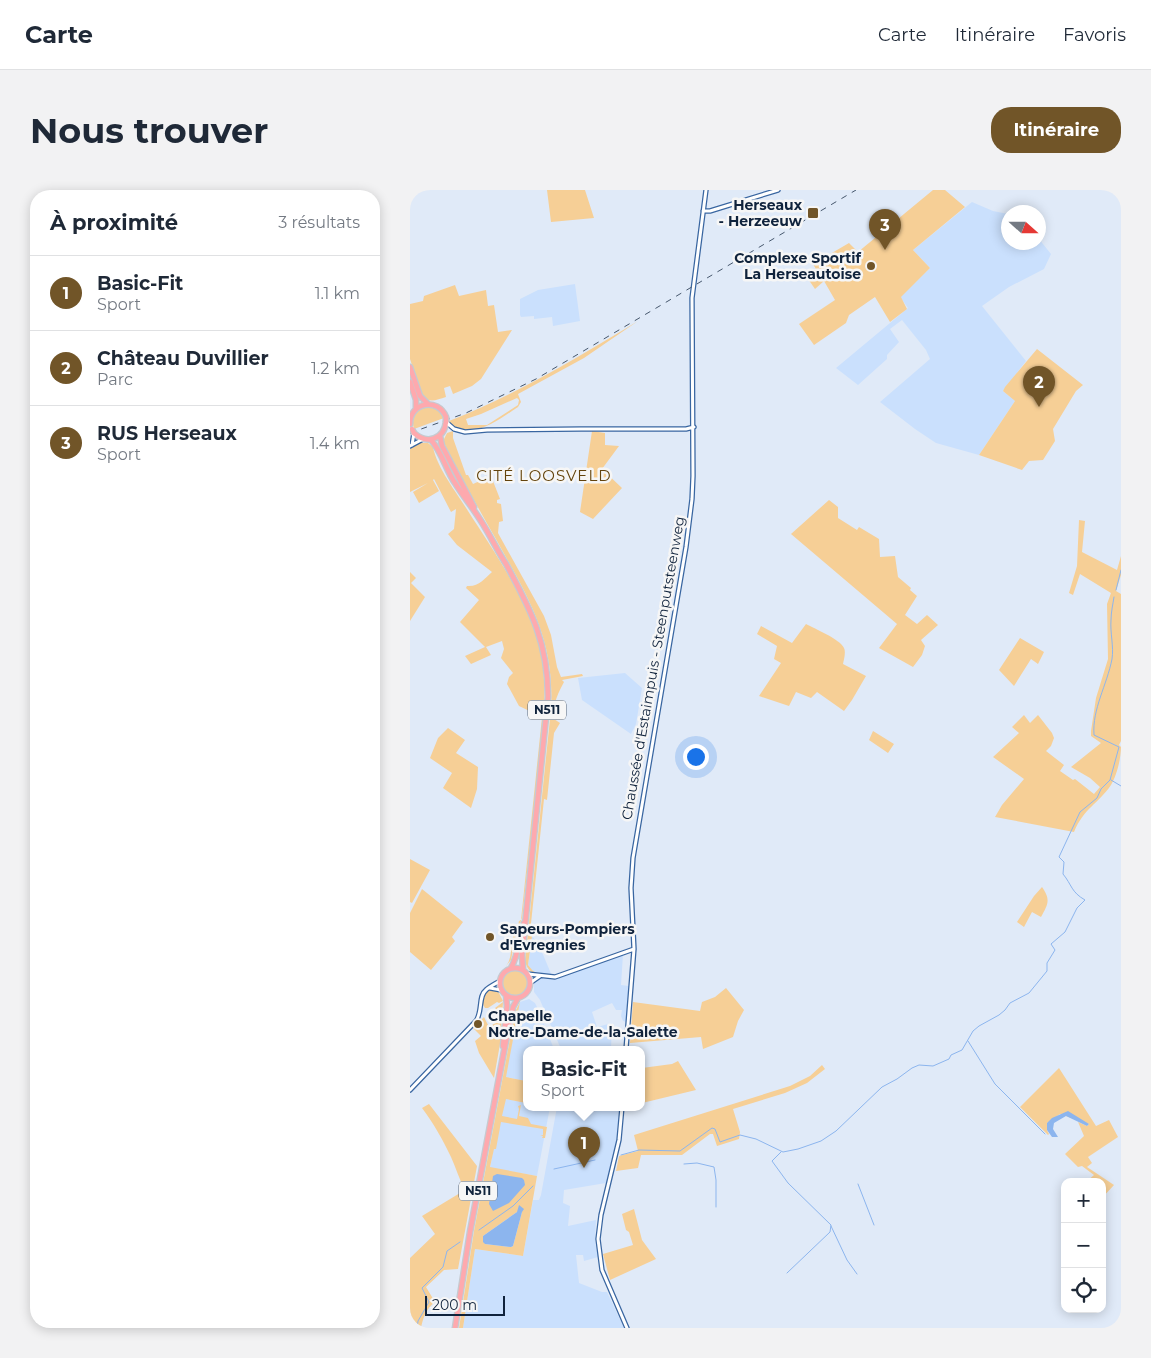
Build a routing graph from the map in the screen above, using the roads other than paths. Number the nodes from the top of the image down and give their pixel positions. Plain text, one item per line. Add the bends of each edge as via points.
1 (706, 190) edge
2 (778, 190) edge
3 (703, 211) junction
4 (410, 367) edge
5 (410, 382) edge
6 (428, 404) junction
7 (416, 408) junction
8 (446, 420) junction
9 (694, 427) junction
10 (411, 428) edge
11 (454, 429) junction
12 (442, 434) junction
13 (423, 440) junction
14 (431, 440) junction
15 (411, 446) edge
16 (480, 520) junction
17 (526, 914) junction
18 (634, 950) junction
19 (511, 968) junction
20 (523, 970) junction
21 (528, 974) junction
22 (540, 975) junction
23 (500, 981) junction
24 (530, 983) junction
25 (490, 988) junction
26 (501, 990) junction
27 (506, 996) junction
28 (518, 998) junction
29 (626, 1046) edge
30 (504, 1055) junction
31 (410, 1090) edge
32 (622, 1111) edge
33 (455, 1328) edge
34 (627, 1328) edge

1 - 3 main road, Chaussée d'Estaimpuis - Steenputsteenweg
2 - 3 main road
3 - 9 main road, Chaussée d'Estaimpuis - Steenputsteenweg via 693,291
4 - 6 highway via 420,396
5 - 7 highway
6 - 7 highway
6 - 8 highway via 442,410
7 - 10 highway via 411,415
8 - 11 main road
8 - 12 highway
9 - 11 main road via 470,432
9 - 18 main road, Chaussée d'Estaimpuis - Steenputsteenweg via 692,499 686,548 632,865
10 - 13 highway
10 - 15 main road via 414,440
11 - 12 main road
12 - 14 highway
12 - 16 highway, N511 via 442,446
13 - 14 highway
13 - 15 main road
14 - 16 highway, N511
16 - 17 highway, N511 via 530,608 543,646 548,678
17 - 19 highway, N511
17 - 20 highway, N511
18 - 22 main road via 555,977
18 - 29 main road, Chaussée d'Estaimpuis - Steenputsteenweg
19 - 20 highway
19 - 23 highway, N511 via 503,972
20 - 21 highway
21 - 22 main road
21 - 24 highway
22 - 24 main road
23 - 25 main road
23 - 26 highway
24 - 28 highway, N511 via 527,991
25 - 26 main road
25 - 31 main road via 482,996 481,1014 476,1021
26 - 27 highway
27 - 28 highway
27 - 30 highway, N511
28 - 30 highway, N511 via 511,1015
30 - 33 highway, N511
32 - 34 main road via 619,1140 598,1239 602,1270

